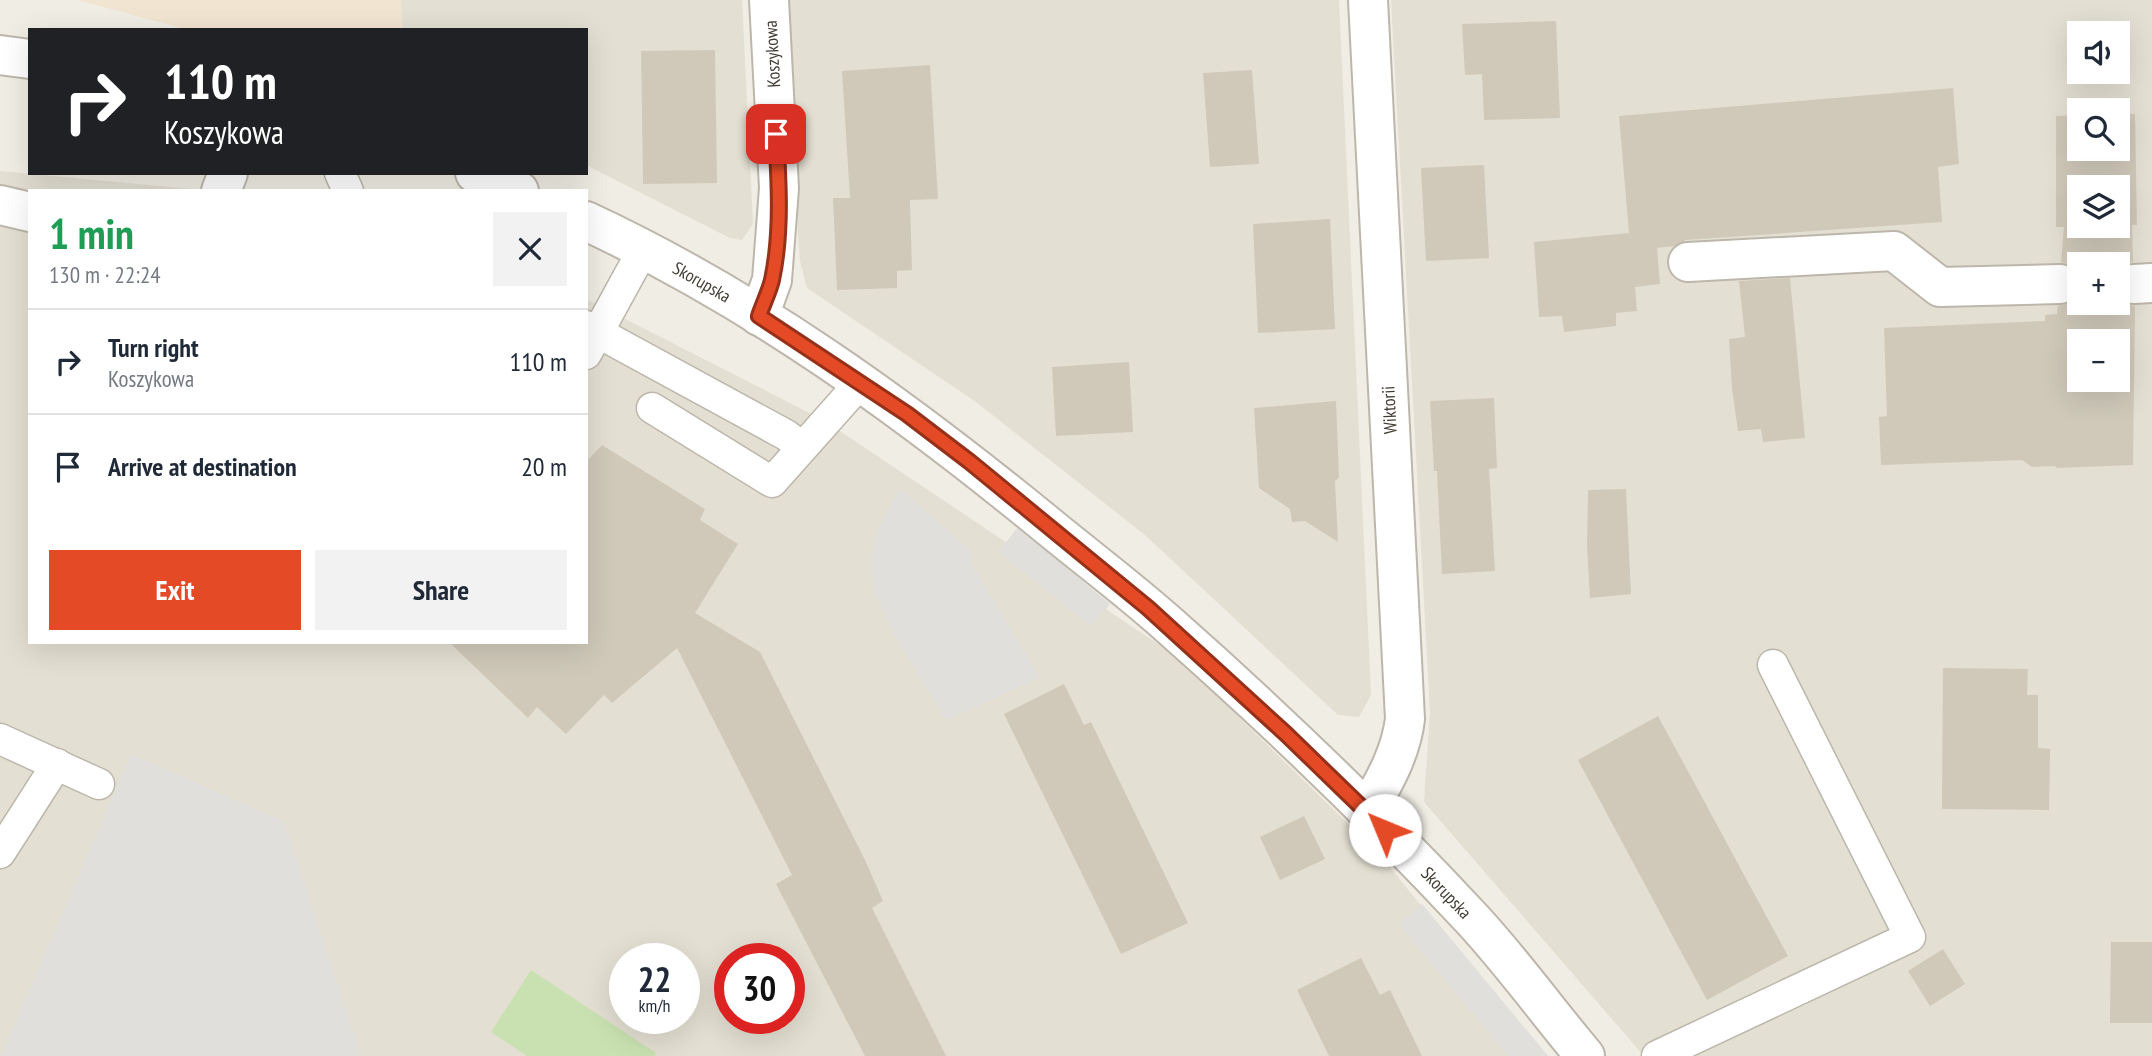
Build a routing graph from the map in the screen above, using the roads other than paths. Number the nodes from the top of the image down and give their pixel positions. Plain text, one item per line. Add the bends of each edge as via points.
1 (769, 0) edge
2 (1368, 0) edge
3 (0, 55) edge
4 (28, 59) edge
5 (480, 175) edge
6 (514, 189) edge
7 (0, 205) edge
8 (28, 212) edge
9 (588, 221) edge
10 (645, 248) junction
11 (1688, 262) dead end
12 (2060, 284) dead end
13 (759, 316) junction
14 (591, 337) edge
15 (861, 382) junction
16 (652, 408) dead end
17 (794, 441) junction
18 (1773, 666) dead end
19 (0, 738) edge
20 (57, 764) junction
21 (99, 784) dead end
22 (1367, 812) junction
23 (0, 853) edge
24 (1585, 1056) edge
25 (1657, 1056) edge

1 - 13 street, Koszykowa via 779,188 772,280
2 - 22 street, Wiktorii via 1405,719 1403,740
3 - 4 street
5 - 6 street
7 - 8 street
9 - 10 street, Skorupska
10 - 13 street, Skorupska
10 - 14 lane
11 - 12 street via 1894,251 1940,287
13 - 15 street, Skorupska
14 - 17 lane
15 - 17 lane
15 - 22 street, Skorupska via 970,462 1168,624
16 - 17 lane via 772,482
18 - 25 lane via 1910,937
19 - 20 lane
20 - 21 lane
20 - 23 lane
22 - 24 street, Skorupska via 1473,920

